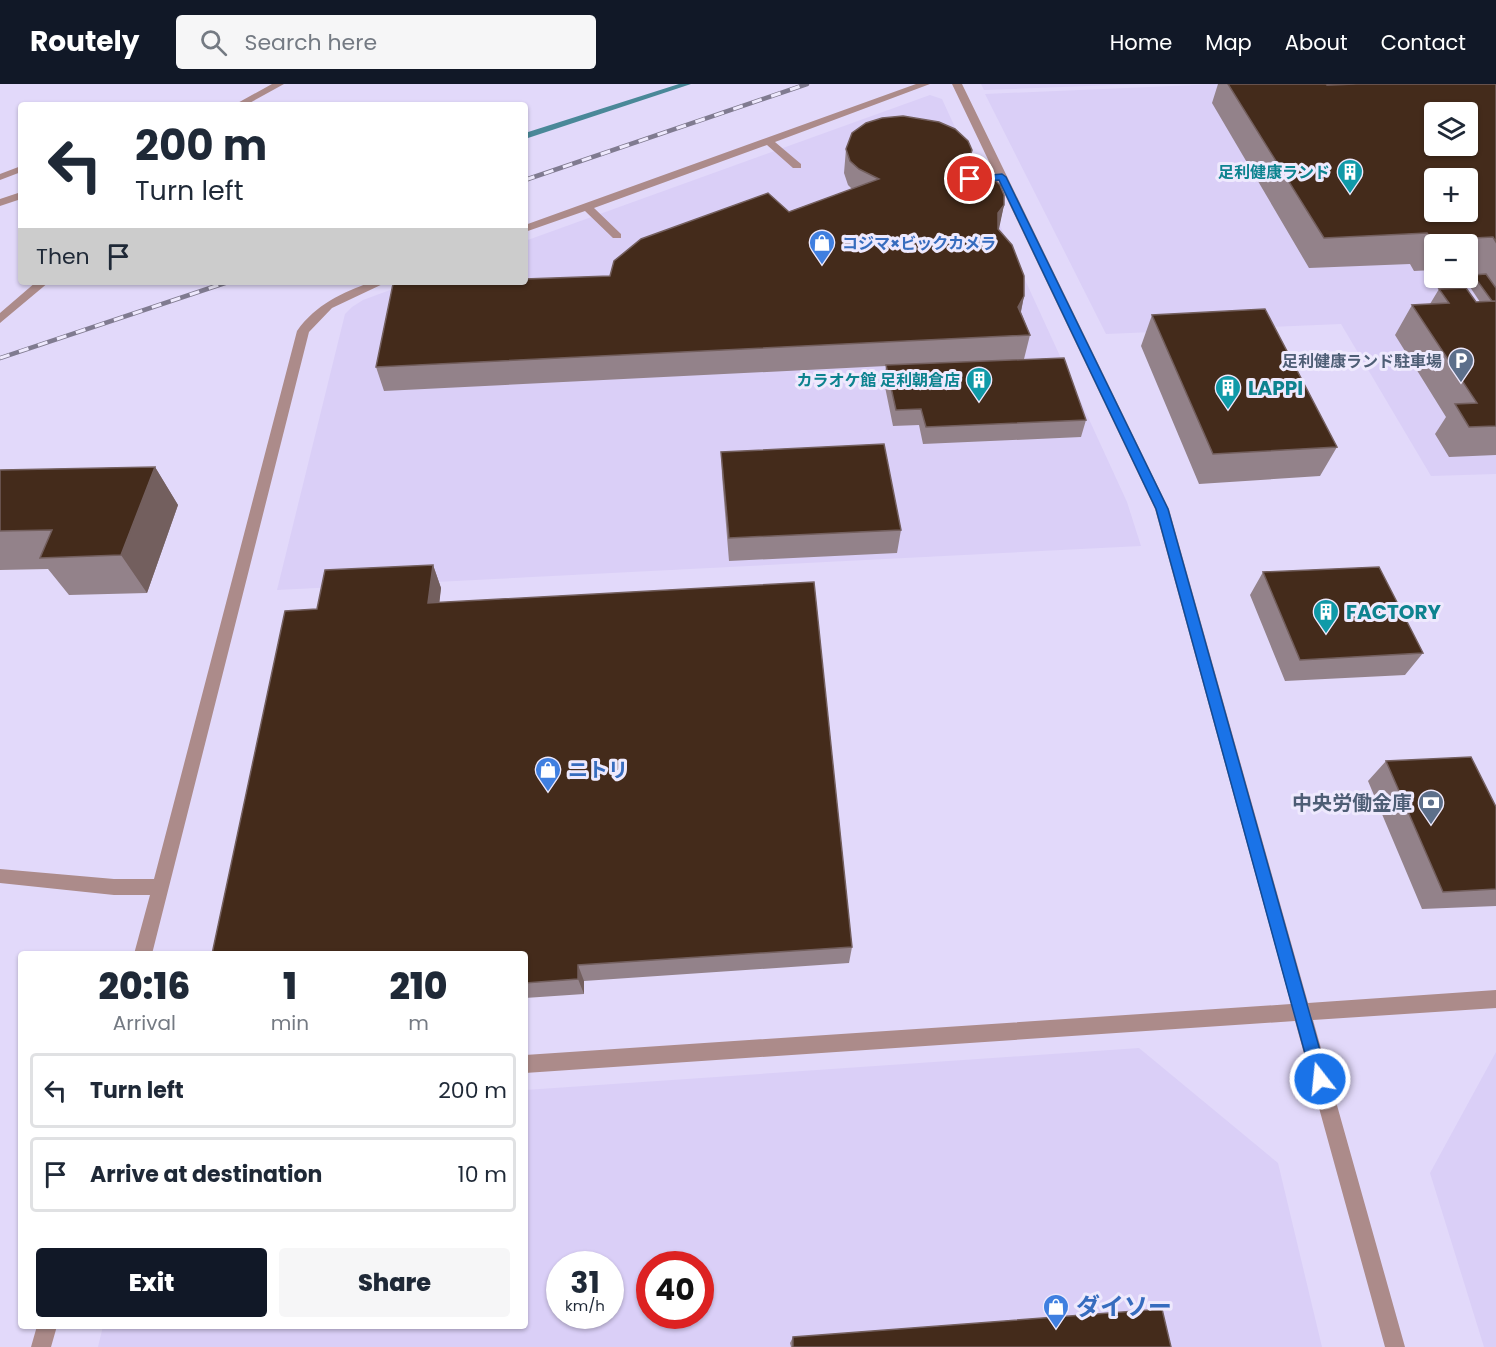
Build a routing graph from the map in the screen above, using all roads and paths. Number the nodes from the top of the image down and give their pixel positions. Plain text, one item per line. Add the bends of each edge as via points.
1 (279, 84) edge
2 (925, 84) edge
3 (957, 84) edge
4 (242, 102) edge
5 (768, 141) junction
6 (797, 166) dead end
7 (18, 171) edge
8 (0, 177) edge
9 (18, 196) edge
10 (0, 203) edge
11 (587, 207) junction
12 (528, 228) edge
13 (617, 236) dead end
14 (40, 285) edge
15 (374, 285) edge
16 (0, 319) edge
17 (0, 876) edge
18 (160, 887) junction
19 (144, 951) edge
20 (1496, 999) edge
21 (1301, 1012) junction
22 (528, 1064) edge
23 (46, 1329) edge
24 (41, 1347) edge
25 (1395, 1347) edge

1 - 4 street
2 - 5 street
3 - 21 street via 996,177 1162,509
5 - 6 street
5 - 11 street
7 - 8 street
9 - 10 street
11 - 12 street
11 - 13 street
14 - 16 street
15 - 18 street via 328,304 303,331
17 - 18 street via 114,887
18 - 19 street
20 - 21 street
21 - 22 street
21 - 25 street
23 - 24 street

